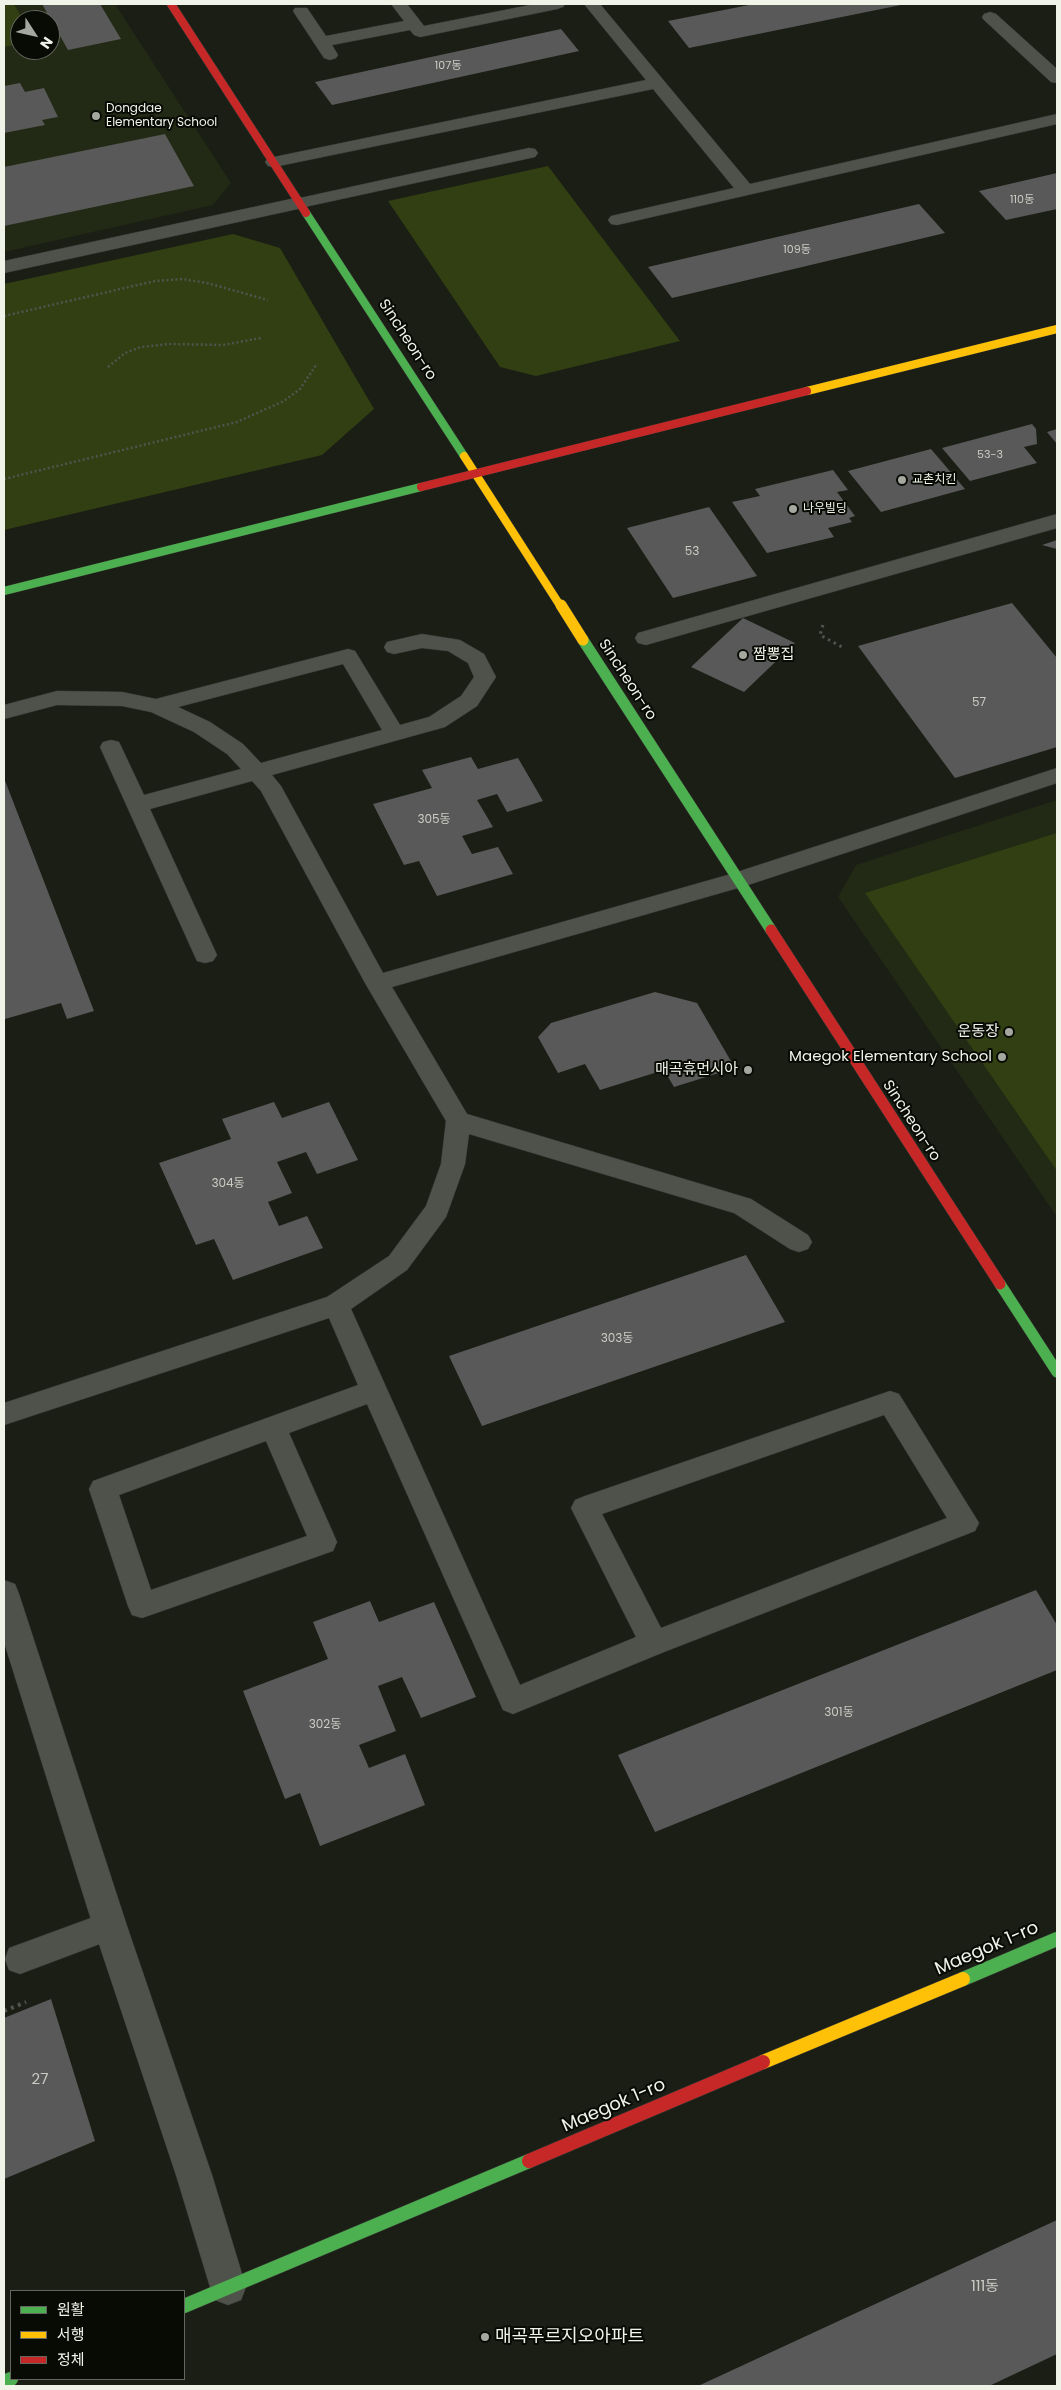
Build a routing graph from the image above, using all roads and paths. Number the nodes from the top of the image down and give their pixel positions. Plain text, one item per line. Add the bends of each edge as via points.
1 (172, 4) edge
2 (399, 4) edge
3 (557, 4) edge
4 (599, 6) edge
5 (491, 10) edge
6 (302, 11) dead end
7 (990, 17) dead end
8 (414, 24) junction
9 (322, 42) junction
10 (331, 57) dead end
11 (1057, 78) edge
12 (657, 82) junction
13 (1057, 119) edge
14 (529, 153) dead end
15 (274, 162) junction
16 (746, 191) junction
17 (300, 203) junction
18 (617, 220) dead end
19 (4, 267) edge
20 (268, 300) dead end
21 (4, 316) edge
22 (1057, 329) edge
23 (261, 338) dead end
24 (316, 365) dead end
25 (108, 367) dead end
26 (476, 472) junction
27 (4, 479) edge
28 (1057, 520) edge
29 (4, 591) edge
30 (646, 638) dead end
31 (394, 647) dead end
32 (156, 706) junction
33 (4, 712) edge
34 (395, 734) junction
35 (111, 747) dead end
36 (258, 771) junction
37 (1057, 775) edge
38 (136, 805) junction
39 (737, 880) junction
40 (205, 955) dead end
41 (377, 983) junction
42 (458, 1121) junction
43 (799, 1242) dead end
44 (336, 1306) junction
45 (1057, 1372) edge
46 (372, 1391) junction
47 (4, 1414) edge
48 (274, 1428) junction
49 (4, 1594) edge
50 (654, 1643) junction
51 (110, 1926) junction
52 (1057, 1938) edge
53 (20, 1959) dead end
54 (228, 2287) junction
55 (185, 2306) edge

1 - 15 street, Sincheon-ro
2 - 8 lane
3 - 5 lane
4 - 12 lane
5 - 8 lane via 420,32
6 - 9 lane
7 - 11 lane
8 - 9 lane
9 - 10 lane
12 - 15 lane
12 - 16 lane
13 - 16 lane
14 - 17 lane
15 - 17 street, Sincheon-ro
16 - 18 lane
17 - 19 street
17 - 26 street, Sincheon-ro
20 - 21 path via 182,279 155,281
22 - 26 street
23 - 25 path via 222,344 141,347
24 - 27 path via 300,389 284,401 237,422
26 - 29 street
26 - 39 street, Sincheon-ro
28 - 30 street
31 - 34 lane via 422,641 453,646 477,659 485,677 469,701 437,722
32 - 33 lane via 122,699 57,698
32 - 34 lane via 348,656
32 - 36 lane via 202,727 235,749
34 - 36 lane
35 - 38 lane
36 - 38 lane
36 - 41 lane via 270,786
37 - 39 lane
38 - 40 lane
39 - 41 lane
39 - 45 street, Sincheon-ro
41 - 42 lane
42 - 43 lane via 742,1206
42 - 44 lane via 453,1164 437,1210 398,1263
44 - 46 lane
44 - 47 lane
46 - 48 lane
46 - 50 lane via 512,1701
48 - 48 lane via 103,1489 142,1606 323,1542
49 - 51 street
50 - 50 lane via 586,1508 890,1402 965,1523
51 - 53 lane
51 - 54 street
52 - 54 street, Maegok 1-ro
54 - 55 street, Maegok 1-ro

